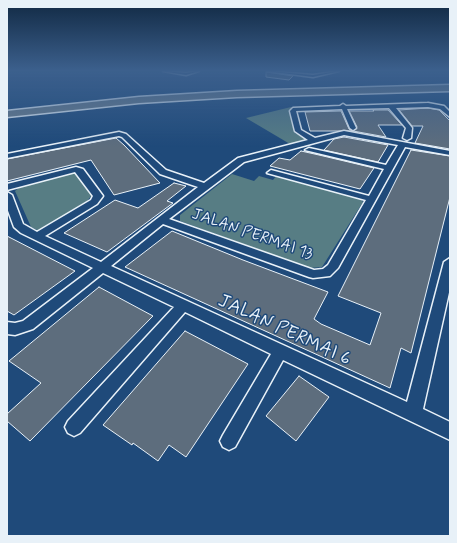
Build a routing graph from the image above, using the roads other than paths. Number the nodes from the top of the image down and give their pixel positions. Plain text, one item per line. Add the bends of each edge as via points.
1 (138, 96) edge
2 (202, 96) edge
3 (343, 106) junction
4 (392, 106) junction
5 (7, 109) edge
6 (7, 114) edge
7 (450, 115) edge
8 (353, 128) dead end
9 (313, 140) junction
10 (405, 141) junction
11 (309, 150) dead end
12 (450, 153) edge
13 (7, 156) edge
14 (388, 168) junction
15 (271, 173) dead end
16 (205, 186) junction
17 (7, 187) edge
18 (7, 195) edge
19 (371, 199) junction
20 (162, 220) junction
21 (37, 237) junction
22 (450, 262) edge
23 (102, 267) junction
24 (183, 306) junction
25 (7, 328) edge
26 (280, 352) junction
27 (413, 414) junction
28 (74, 427) dead end
29 (450, 431) edge
30 (229, 442) dead end

1 - 5 highway
2 - 6 highway
3 - 4 street
3 - 8 street
3 - 9 street via 299,107 293,110 298,132
4 - 7 street via 432,105 442,108
4 - 10 street via 409,128
9 - 10 street via 344,133
9 - 16 street via 241,160
10 - 12 street
10 - 14 street, JALAN PERMAI 13
11 - 14 street
13 - 16 street via 119,134 124,135 164,172
14 - 19 street, JALAN PERMAI 13
15 - 19 street
16 - 20 street
17 - 21 street via 76,169 98,196 94,202
18 - 21 street, JALAN PERMAI 6 via 18,225
19 - 20 street, JALAN PERMAI 13 via 332,268 326,273 313,274
20 - 23 street
21 - 23 street, JALAN PERMAI 6
22 - 27 street
23 - 24 street, JALAN PERMAI 6
23 - 25 street via 28,325 15,329
24 - 26 street, JALAN PERMAI 6
24 - 28 street
26 - 27 street, JALAN PERMAI 6
26 - 30 street
27 - 29 street, JALAN PERMAI 6

